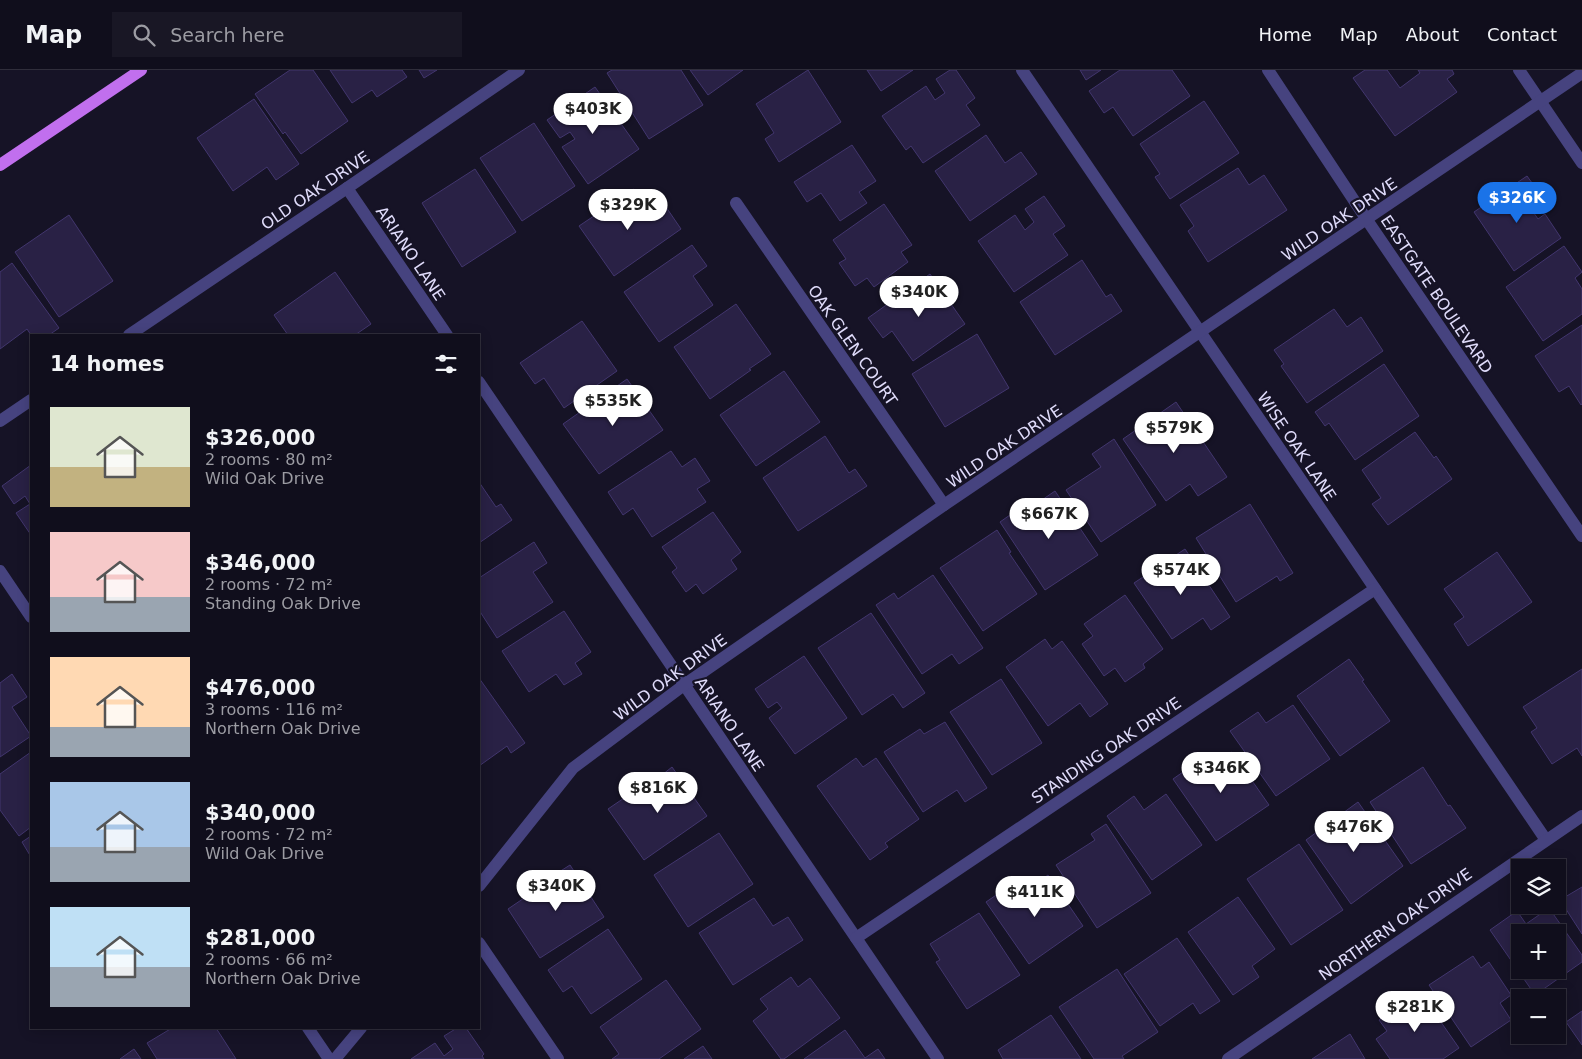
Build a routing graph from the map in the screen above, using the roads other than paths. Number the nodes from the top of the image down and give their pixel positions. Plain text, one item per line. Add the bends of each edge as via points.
1 (141, 70) edge
2 (519, 70) edge
3 (1022, 70) edge
4 (1268, 70) edge
5 (1519, 70) edge
6 (1582, 73) edge
7 (1540, 101) junction
8 (1582, 163) edge
9 (0, 165) edge
10 (348, 188) junction
11 (736, 203) dead end
12 (1367, 220) junction
13 (1200, 332) junction
14 (130, 334) edge
15 (446, 334) edge
16 (480, 383) edge
17 (30, 401) edge
18 (0, 421) edge
19 (944, 506) junction
20 (1582, 536) edge
21 (0, 571) edge
22 (1375, 588) junction
23 (30, 615) edge
24 (684, 685) junction
25 (1582, 816) edge
26 (1546, 840) junction
27 (480, 885) edge
28 (856, 938) junction
29 (480, 944) edge
30 (309, 1029) edge
31 (360, 1029) edge
32 (328, 1059) edge
33 (335, 1059) edge
34 (558, 1059) edge
35 (938, 1059) edge
36 (1228, 1059) edge

1 - 9 main road
2 - 10 street, OLD OAK DRIVE
3 - 13 street, WISE OAK LANE
4 - 12 street, EASTGATE BOULEVARD
5 - 7 street
6 - 7 street, WILD OAK DRIVE
7 - 8 street
7 - 12 street, WILD OAK DRIVE
10 - 14 street, OLD OAK DRIVE
10 - 15 street, ARIANO LANE
11 - 19 street, OAK GLEN COURT
12 - 13 street, WILD OAK DRIVE
12 - 20 street, EASTGATE BOULEVARD
13 - 19 street, WILD OAK DRIVE
13 - 22 street, WISE OAK LANE
16 - 24 street, ARIANO LANE
17 - 18 street
19 - 24 street, WILD OAK DRIVE
21 - 23 street
22 - 26 street, WISE OAK LANE
22 - 28 street, STANDING OAK DRIVE
24 - 27 street, WILD OAK DRIVE via 573,768
24 - 28 street, ARIANO LANE
25 - 26 street, NORTHERN OAK DRIVE
26 - 36 street, NORTHERN OAK DRIVE
28 - 35 street, ARIANO LANE
29 - 34 street
30 - 32 street
31 - 33 street

